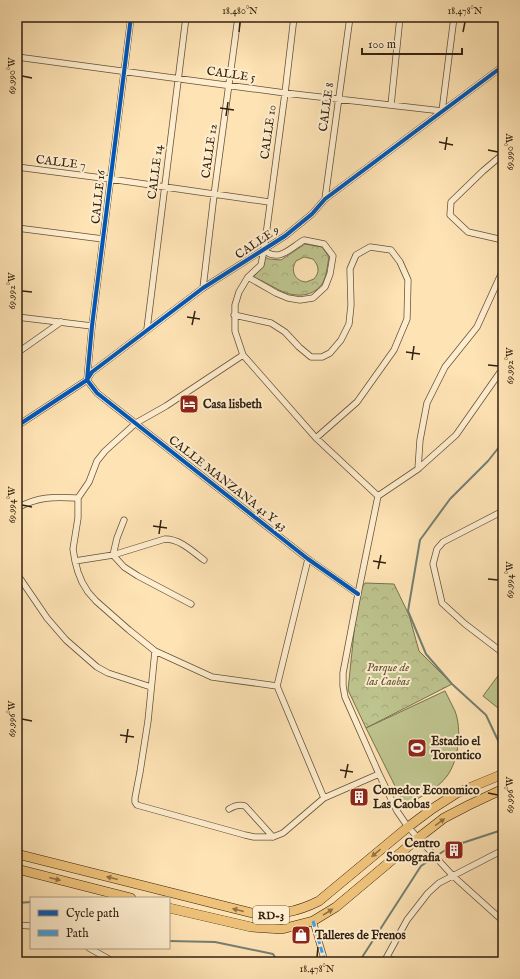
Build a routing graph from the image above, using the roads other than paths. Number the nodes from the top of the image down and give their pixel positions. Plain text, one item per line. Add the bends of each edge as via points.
1 (131, 17) edge
2 (186, 17) edge
3 (238, 17) edge
4 (294, 17) edge
5 (350, 17) edge
6 (400, 17) edge
7 (454, 17) edge
8 (17, 57) edge
9 (503, 66) edge
10 (124, 71) junction
11 (178, 78) junction
12 (229, 85) junction
13 (285, 93) junction
14 (338, 99) junction
15 (391, 105) junction
16 (442, 111) junction
17 (503, 154) edge
18 (17, 167) edge
19 (110, 179) junction
20 (164, 187) junction
21 (214, 195) junction
22 (325, 199) junction
23 (269, 202) junction
24 (17, 228) edge
25 (103, 239) junction
26 (503, 240) edge
27 (264, 250) junction
28 (503, 270) edge
29 (248, 277) junction
30 (202, 288) junction
31 (234, 315) junction
32 (17, 317) edge
33 (61, 322) junction
34 (92, 326) junction
35 (147, 329) junction
36 (17, 353) edge
37 (243, 355) junction
38 (503, 368) edge
39 (87, 380) junction
40 (136, 423) junction
41 (17, 426) edge
42 (316, 438) junction
43 (418, 469) junction
44 (378, 496) junction
45 (78, 498) junction
46 (17, 508) edge
47 (503, 511) edge
48 (124, 520) dead end
49 (113, 555) junction
50 (308, 559) junction
51 (204, 560) dead end
52 (75, 561) junction
53 (17, 574) edge
54 (358, 594) junction
55 (191, 604) dead end
56 (155, 651) junction
57 (503, 653) edge
58 (277, 686) junction
59 (151, 687) junction
60 (379, 774) junction
61 (503, 774) edge
62 (503, 789) edge
63 (324, 798) junction
64 (229, 809) dead end
65 (408, 827) junction
66 (273, 837) junction
67 (417, 839) junction
68 (503, 850) edge
69 (17, 854) edge
70 (17, 869) edge
71 (453, 876) junction
72 (127, 897) edge
73 (170, 908) edge
74 (313, 921) junction
75 (503, 921) edge
76 (17, 925) edge
77 (30, 926) edge
78 (91, 949) edge
79 (385, 959) edge
80 (114, 962) edge
81 (325, 962) edge
82 (395, 962) edge

1 - 10 street, CALLE 16
2 - 11 street, CALLE 14
3 - 12 street, CALLE 12
4 - 13 street, CALLE 10
5 - 14 street, CALLE 8
6 - 15 street
7 - 16 street
8 - 10 street, CALLE 5
9 - 16 street, CALLE 9
10 - 11 street, CALLE 5
10 - 19 street, CALLE 16
11 - 12 street, CALLE 5
11 - 20 street, CALLE 14
12 - 13 street, CALLE 5
12 - 21 street, CALLE 12
13 - 14 street, CALLE 5
13 - 23 street, CALLE 10
14 - 15 street, CALLE 5
14 - 22 street, CALLE 8
15 - 16 street, CALLE 5
16 - 22 street, CALLE 9
17 - 26 street via 451,202 450,215 468,232
18 - 19 street, CALLE 7
19 - 20 street, CALLE 7
19 - 25 street, CALLE 16
20 - 21 street, CALLE 7
20 - 35 street, CALLE 14
21 - 23 street, CALLE 7
21 - 30 street, CALLE 12
22 - 27 street, CALLE 9 via 312,214
23 - 27 street, CALLE 10
24 - 25 street
25 - 34 street, CALLE 16
27 - 29 street, CALLE 10 via 261,265
27 - 29 street via 270,255 280,256 304,240 324,244 333,256 325,287 314,298 300,300 276,293
27 - 30 street, CALLE 9
28 - 43 street via 476,327 445,367 427,403
29 - 31 street, CALLE 10 via 239,292
30 - 35 street, CALLE 9
31 - 37 street, CALLE 10 via 235,331
31 - 42 street via 271,323 285,332 311,357 322,357 330,354 349,324 350,269 356,255 370,247 391,250 400,262 408,280 407,319 394,350 357,402
32 - 33 street
33 - 34 street
33 - 36 street
34 - 39 street, CALLE 16
35 - 39 street, CALLE 9 via 126,348 92,372
37 - 40 street
37 - 42 street
38 - 43 street via 456,435
39 - 40 street, CALLE MANZANA 41 Y 43 via 97,393
39 - 41 street, CALLE 9
40 - 45 street via 97,461 89,482
40 - 50 street, CALLE MANZANA 41 Y 43
42 - 44 street
43 - 44 street
44 - 54 street
45 - 46 street via 40,498
45 - 52 street via 73,549
47 - 57 street via 443,542 437,549 433,564 442,603
48 - 49 street
49 - 51 street via 171,539
49 - 52 street
49 - 55 street via 124,567 138,576
50 - 54 street, CALLE MANZANA 41 Y 43
50 - 58 street
52 - 56 street via 88,592
53 - 59 street via 52,624 97,667
54 - 60 street via 343,673 343,686 345,697
56 - 58 street via 212,677
56 - 59 street
58 - 63 street
59 - 66 street via 135,798 137,805 245,835
60 - 63 street
60 - 65 street
61 - 65 main road, RD-3 via 457,793
67 -> 62 main road, RD-3 via 444,818
63 - 66 street via 283,833
64 - 66 street via 234,806 245,806
65 - 67 street
65 -> 69 main road, RD-3 via 319,901 290,913 271,915 252,913
67 - 71 street
74 -> 67 main road, RD-3 via 336,907
68 - 71 street
70 -> 72 main road
71 - 75 street
71 - 79 street via 439,883 428,893 407,920
73 - 74 main road, RD-3 via 267,929 296,926
74 - 81 street
76 - 77 street
78 - 80 street
79 - 82 street

